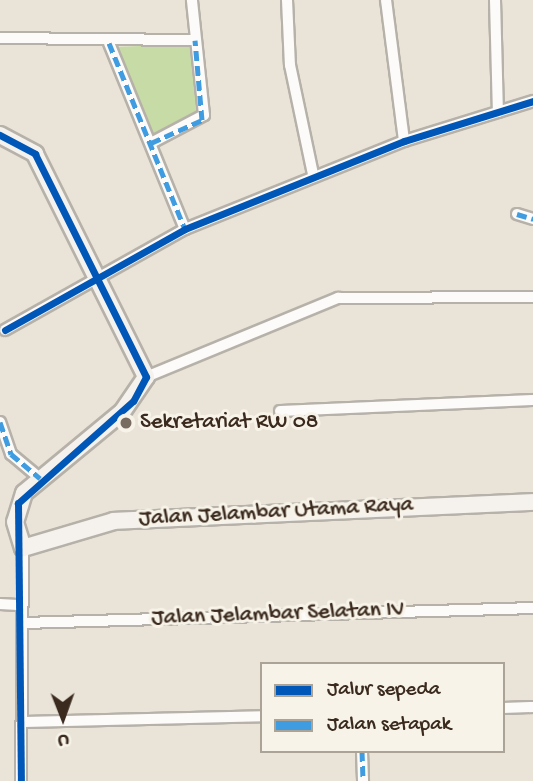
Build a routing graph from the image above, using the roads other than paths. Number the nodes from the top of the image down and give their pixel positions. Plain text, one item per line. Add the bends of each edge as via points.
1 (192, 0) edge
2 (287, 0) edge
3 (386, 0) edge
4 (495, 0) edge
5 (0, 38) edge
6 (195, 40) junction
7 (109, 43) junction
8 (533, 101) edge
9 (498, 112) junction
10 (0, 135) edge
11 (404, 141) junction
12 (151, 143) junction
13 (313, 174) junction
14 (517, 214) dead end
15 (533, 219) edge
16 (185, 229) junction
17 (99, 271) junction
18 (533, 297) edge
19 (5, 330) dead end
20 (146, 377) junction
21 (533, 400) edge
22 (280, 411) dead end
23 (0, 422) edge
24 (40, 478) junction
25 (533, 502) edge
26 (23, 548) junction
27 (0, 604) edge
28 (22, 605) junction
29 (533, 608) edge
30 (23, 623) junction
31 (533, 707) edge
32 (505, 708) edge
33 (260, 716) edge
34 (23, 722) junction
35 (362, 753) edge
36 (21, 781) edge
37 (363, 781) edge

1 - 6 street
2 - 13 street via 289,65
3 - 11 street
4 - 9 street
5 - 7 street
6 - 7 street
6 - 12 street via 202,120
7 - 12 street
8 - 9 street
9 - 11 street
10 - 17 street via 32,149
11 - 13 street
12 - 16 street
13 - 16 street
14 - 15 street
16 - 17 street
17 - 19 street
17 - 20 street
18 - 20 street via 338,298
20 - 24 street via 122,412
21 - 22 street
23 - 24 street via 11,454
24 - 26 street via 18,503 15,522
25 - 26 street, Jalan Jelambar Utama Raya via 114,521
26 - 28 street
27 - 28 street
28 - 30 street
29 - 30 street, Jalan Jelambar Selatan IV
30 - 34 street
31 - 32 street
33 - 34 street
34 - 36 street
35 - 37 street

